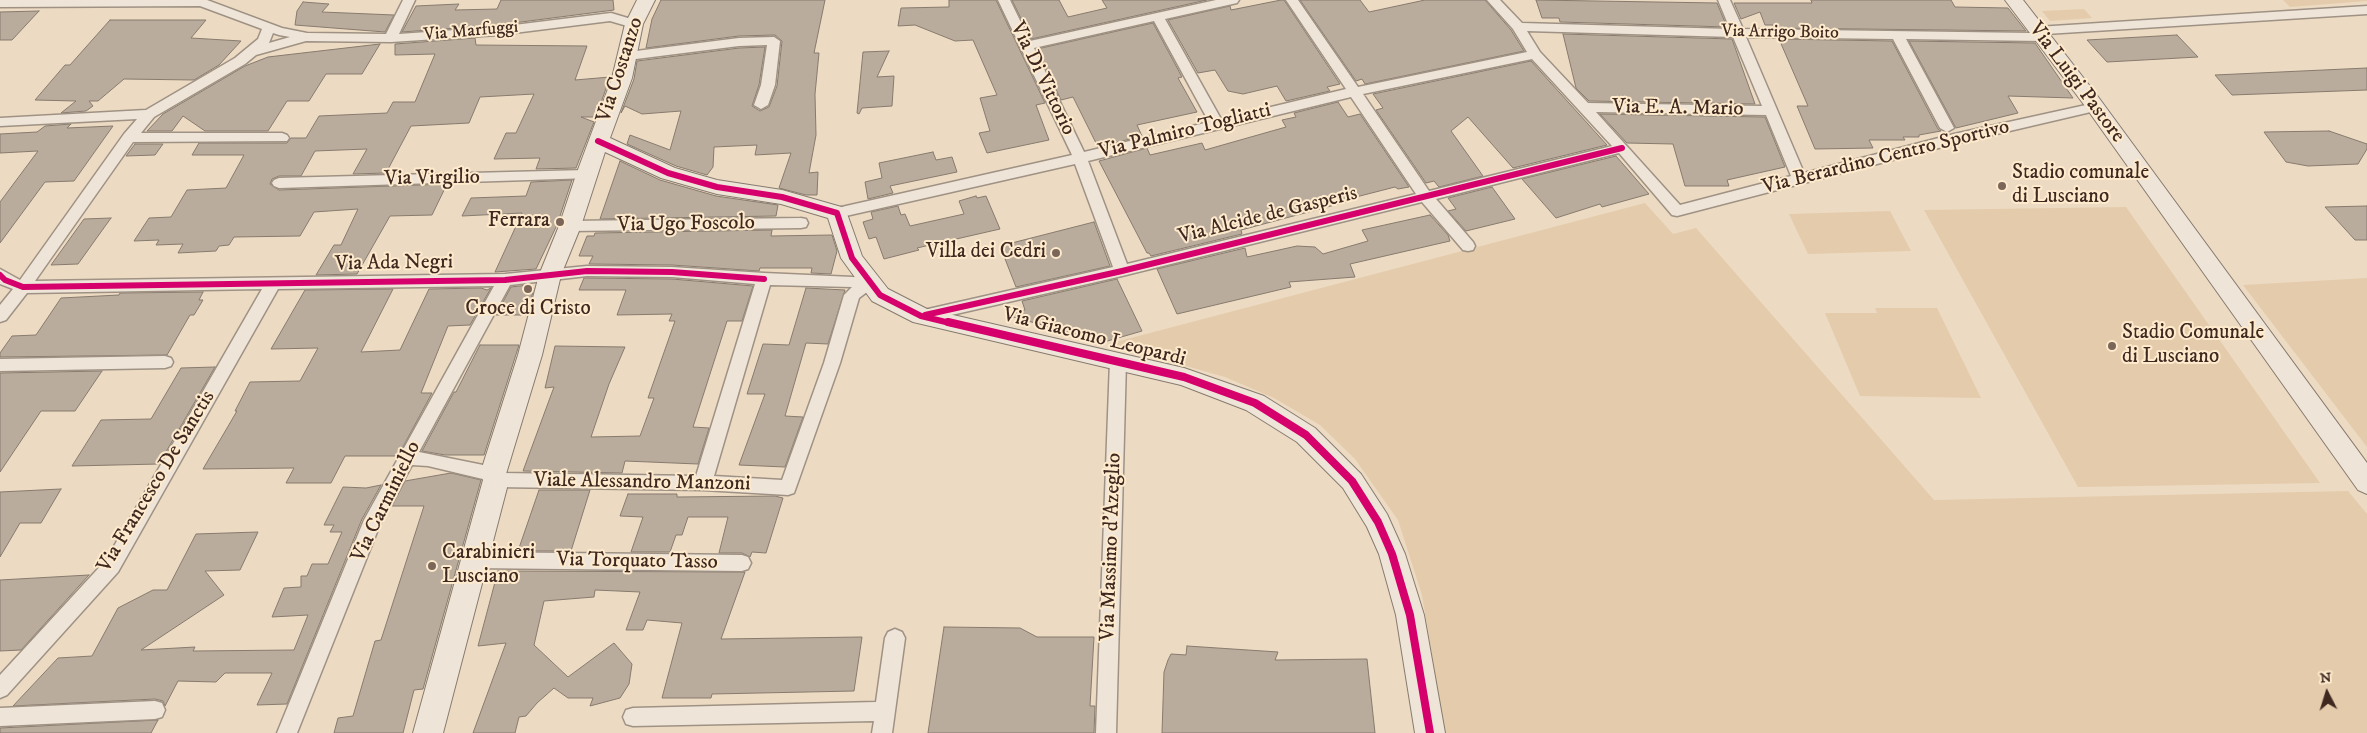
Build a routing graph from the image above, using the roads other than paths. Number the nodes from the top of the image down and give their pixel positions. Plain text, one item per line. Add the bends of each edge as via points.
1 (409, 0) edge
2 (646, 0) edge
3 (1004, 0) edge
4 (1233, 0) edge
5 (1292, 0) edge
6 (1493, 0) edge
7 (1724, 0) edge
8 (2014, 0) edge
9 (202, 1) edge
10 (15, 2) edge
11 (0, 3) edge
12 (2367, 10) edge
13 (1158, 16) junction
14 (634, 24) junction
15 (269, 27) junction
16 (1518, 27) junction
17 (1739, 33) junction
18 (2039, 34) junction
19 (1897, 35) junction
20 (307, 37) junction
21 (391, 38) junction
22 (1025, 46) junction
23 (252, 52) junction
24 (1535, 54) junction
25 (628, 56) junction
26 (1353, 92) junction
27 (761, 105) dead end
28 (1584, 107) junction
29 (2095, 107) junction
30 (1771, 111) junction
31 (149, 114) junction
32 (0, 122) edge
33 (1217, 124) junction
34 (1947, 128) dead end
35 (129, 137) junction
36 (282, 138) dead end
37 (598, 142) junction
38 (1622, 148) junction
39 (1080, 158) junction
40 (586, 175) junction
41 (1800, 180) junction
42 (279, 183) dead end
43 (1424, 196) junction
44 (836, 213) junction
45 (801, 223) dead end
46 (570, 226) junction
47 (1468, 246) dead end
48 (1122, 271) junction
49 (550, 275) junction
50 (0, 276) edge
51 (764, 279) junction
52 (505, 280) junction
53 (870, 282) junction
54 (273, 284) junction
55 (23, 287) junction
56 (0, 316) edge
57 (921, 316) junction
58 (1118, 360) junction
59 (165, 362) dead end
60 (0, 365) edge
61 (407, 458) junction
62 (495, 477) junction
63 (703, 483) junction
64 (2367, 483) edge
65 (473, 560) junction
66 (742, 563) dead end
67 (896, 638) dead end
68 (0, 689) edge
69 (155, 710) dead end
70 (885, 711) junction
71 (0, 717) edge
72 (633, 717) dead end
73 (287, 733) edge
74 (428, 733) edge
75 (882, 733) edge
76 (1106, 733) edge
77 (1430, 733) edge

1 - 21 street
2 - 14 street, Via Costanzo
3 - 22 street, Via Di Vittorio
4 - 13 street
5 - 26 street
6 - 16 street
7 - 17 street
8 - 18 street, Via Luigi Pastore
9 - 10 street
9 - 15 street
10 - 11 street
12 - 18 street
13 - 22 street
13 - 33 street
14 - 21 street, Via Marfuggi via 611,17 498,31
14 - 25 street, Via Costanzo
15 - 20 street, Via Marfuggi
15 - 23 street via 264,41
16 - 17 street, Via Arrigo Boito
16 - 24 street
17 - 19 street, Via Arrigo Boito
17 - 30 street
18 - 19 street, Via Arrigo Boito
18 - 29 street, Via Luigi Pastore
19 - 34 street
20 - 21 street, Via Marfuggi
20 - 23 street, Via Marfuggi
22 - 39 street, Via Di Vittorio
23 - 31 street
24 - 26 street, Via Palmiro Togliatti
24 - 28 street
25 - 27 street via 738,42 774,41 768,85
25 - 37 street, Via Costanzo
26 - 33 street, Via Palmiro Togliatti
26 - 43 street
28 - 30 street, Via E. A. Mario
28 - 38 street
29 - 41 street, Via Berardino Centro Sportivo
29 - 64 street, Via Luigi Pastore
30 - 41 street
31 - 32 street
31 - 35 street
33 - 39 street, Via Palmiro Togliatti
35 - 36 street
35 - 55 street
37 - 40 street
37 - 44 street via 668,173 717,187 782,197
38 - 41 street, Via Berardino Centro Sportivo via 1677,211
38 - 43 street, Via Alcide de Gasperis
39 - 44 street, Via Palmiro Togliatti
39 - 48 street, Via Di Vittorio
40 - 42 street, Via Virgilio
40 - 46 street
43 - 47 street
43 - 48 street, Via Alcide de Gasperis
44 - 53 street, Via Giacomo Leopardi via 852,258
45 - 46 street, Via Ugo Foscolo
46 - 49 street
48 - 57 street, Via Alcide de Gasperis
49 - 51 street, Via Ada Negri via 587,271 672,272
49 - 52 street, Via Ada Negri
49 - 62 street
50 - 55 street
51 - 53 street, Via Ada Negri
51 - 63 street
52 - 54 street, Via Ada Negri
52 - 61 street, Via Carminiello
53 - 57 street, Via Giacomo Leopardi via 880,295
53 - 63 street, Viale Alessandro Manzoni via 852,295 788,488
54 - 55 street, Via Ada Negri
54 - 68 street, Via Francesco De Sanctis via 112,566
55 - 56 street
57 - 58 street, Via Giacomo Leopardi
58 - 76 street, Via Massimo d'Azeglio
58 - 77 street, Via Giacomo Leopardi via 1184,377 1255,403 1306,435 1352,481 1378,522 1394,563 1410,615
59 - 60 street
61 - 62 street, Viale Alessandro Manzoni via 436,460
61 - 73 street, Via Carminiello via 374,520
62 - 63 street, Viale Alessandro Manzoni
62 - 65 street
65 - 66 street, Via Torquato Tasso
65 - 74 street
67 - 70 street
69 - 71 street
70 - 72 street
70 - 75 street

